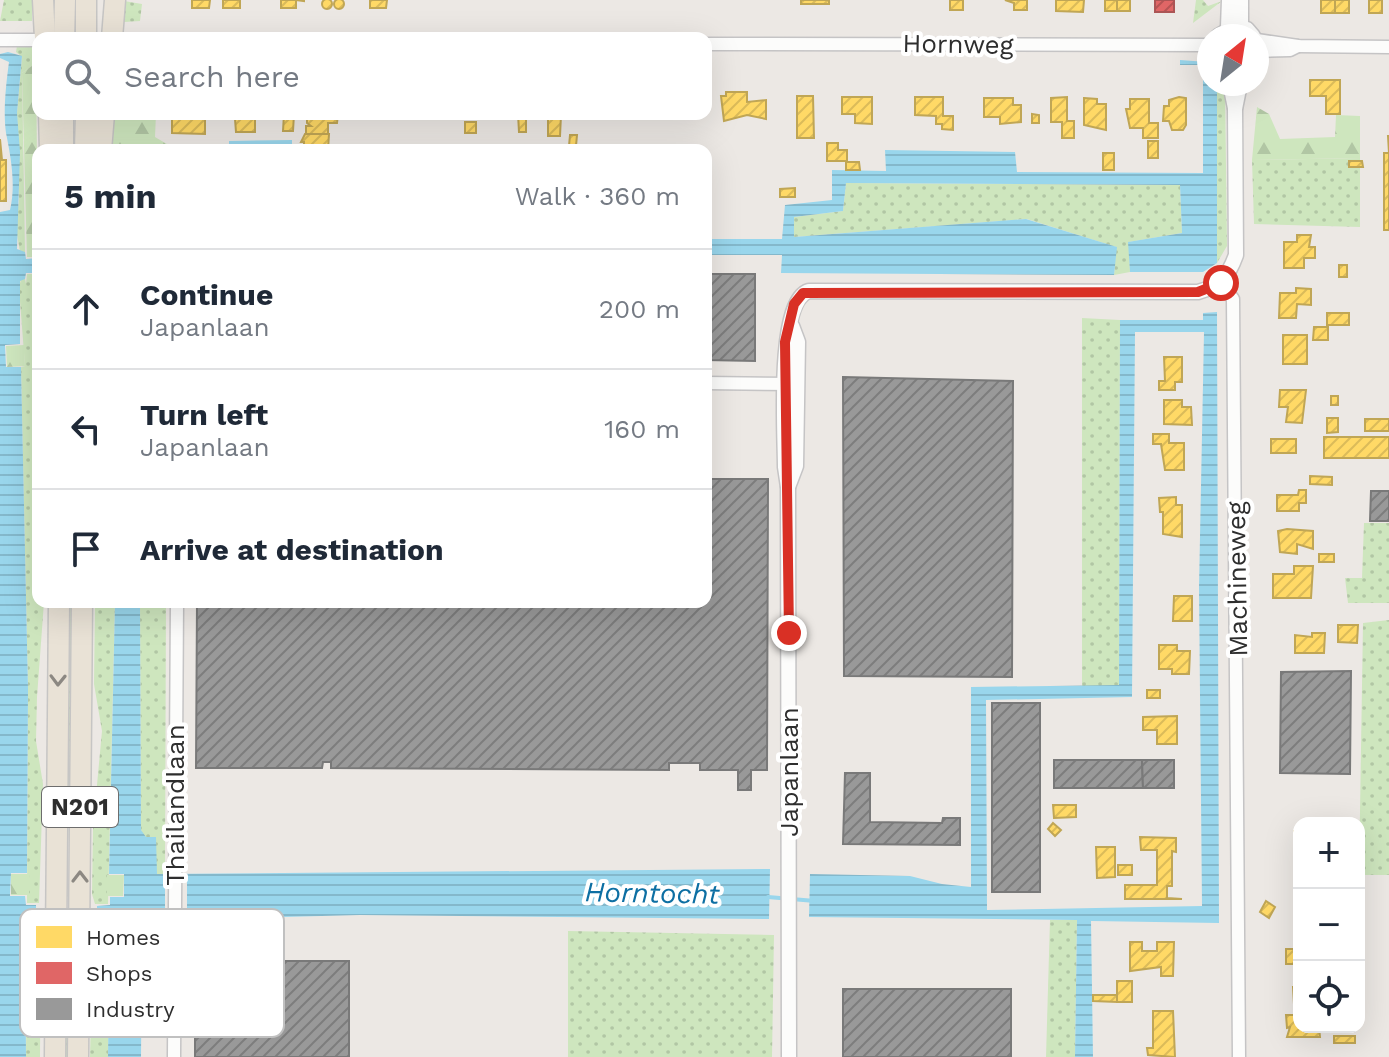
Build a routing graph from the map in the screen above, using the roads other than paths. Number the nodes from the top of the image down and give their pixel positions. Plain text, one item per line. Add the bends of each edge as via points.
1 (1229, 0) edge
2 (1241, 0) edge
3 (44, 5) edge
4 (65, 5) edge
5 (86, 5) edge
6 (114, 5) edge
7 (1237, 24) edge
8 (1240, 24) edge
9 (45, 32) edge
10 (64, 32) edge
11 (86, 32) edge
12 (112, 32) edge
13 (0, 40) edge
14 (32, 40) edge
15 (1269, 40) edge
16 (712, 44) edge
17 (1197, 45) edge
18 (1298, 46) junction
19 (1389, 47) edge
20 (1269, 51) edge
21 (1232, 96) edge
22 (1238, 96) edge
23 (1235, 109) junction
24 (49, 120) edge
25 (63, 120) edge
26 (86, 120) edge
27 (104, 120) edge
28 (50, 144) edge
29 (63, 144) edge
30 (85, 144) edge
31 (102, 144) edge
32 (1221, 283) junction
33 (712, 383) edge
34 (791, 384) junction
35 (59, 608) edge
36 (82, 608) edge
37 (177, 608) edge
38 (56, 909) edge
39 (79, 909) edge
40 (174, 909) edge
41 (55, 1037) edge
42 (78, 1037) edge
43 (55, 1057) edge
44 (78, 1057) edge
45 (789, 1057) edge
46 (1239, 1057) edge

1 - 7 street
2 - 8 street
3 - 9 highway
4 - 10 highway
5 - 11 highway
6 - 12 highway
13 - 14 street
15 - 18 street
16 - 17 street, Hornweg
18 - 19 street
18 - 20 street
21 - 23 street
22 - 23 street
23 - 32 street via 1236,255
24 - 28 highway
25 - 29 highway
26 - 30 highway
27 - 31 highway
32 - 34 street, Japanlaan via 1198,292 809,291 794,304 785,342
32 - 46 street, Machineweg via 1233,299
33 - 34 street
34 - 45 street, Japanlaan via 785,467
35 -> 38 highway, N201
39 -> 36 highway, N201
37 - 40 street, Thailandlaan
41 -> 43 highway, N201
44 -> 42 highway, N201

